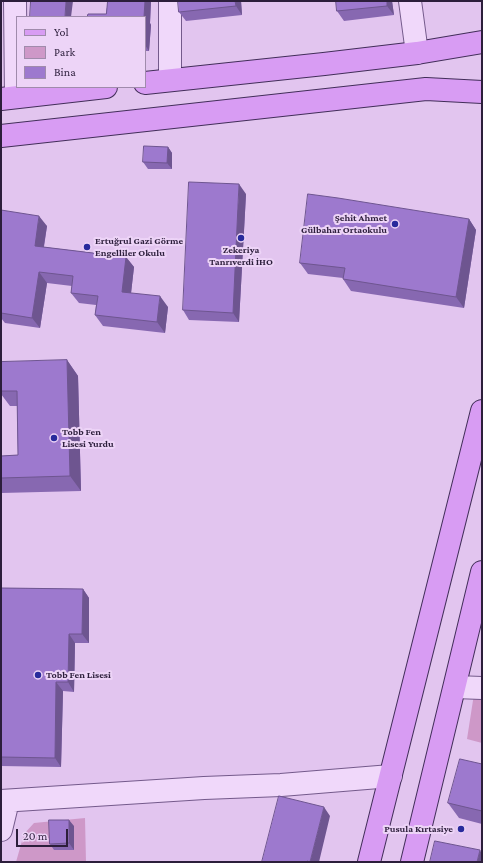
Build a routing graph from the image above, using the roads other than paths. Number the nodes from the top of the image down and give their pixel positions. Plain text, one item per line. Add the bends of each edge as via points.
1 (15, 1) edge
2 (170, 1) edge
3 (410, 1) edge
4 (482, 42) edge
5 (417, 53) junction
6 (170, 80) junction
7 (146, 83) edge
8 (97, 88) edge
9 (482, 92) edge
10 (9, 98) edge
11 (1, 136) edge
12 (482, 411) edge
13 (482, 572) edge
14 (455, 687) junction
15 (482, 688) edge
16 (391, 776) junction
17 (4, 801) edge
18 (1, 830) edge
19 (369, 862) edge
20 (412, 862) edge

1 - 10 street
2 - 6 street
3 - 5 street
4 - 5 main road
5 - 6 main road
6 - 7 main road
8 - 10 main road
9 - 11 main road via 426,89
12 - 16 main road
13 - 14 main road
14 - 15 street
14 - 20 main road
16 - 17 street
16 - 19 main road
17 - 18 street

